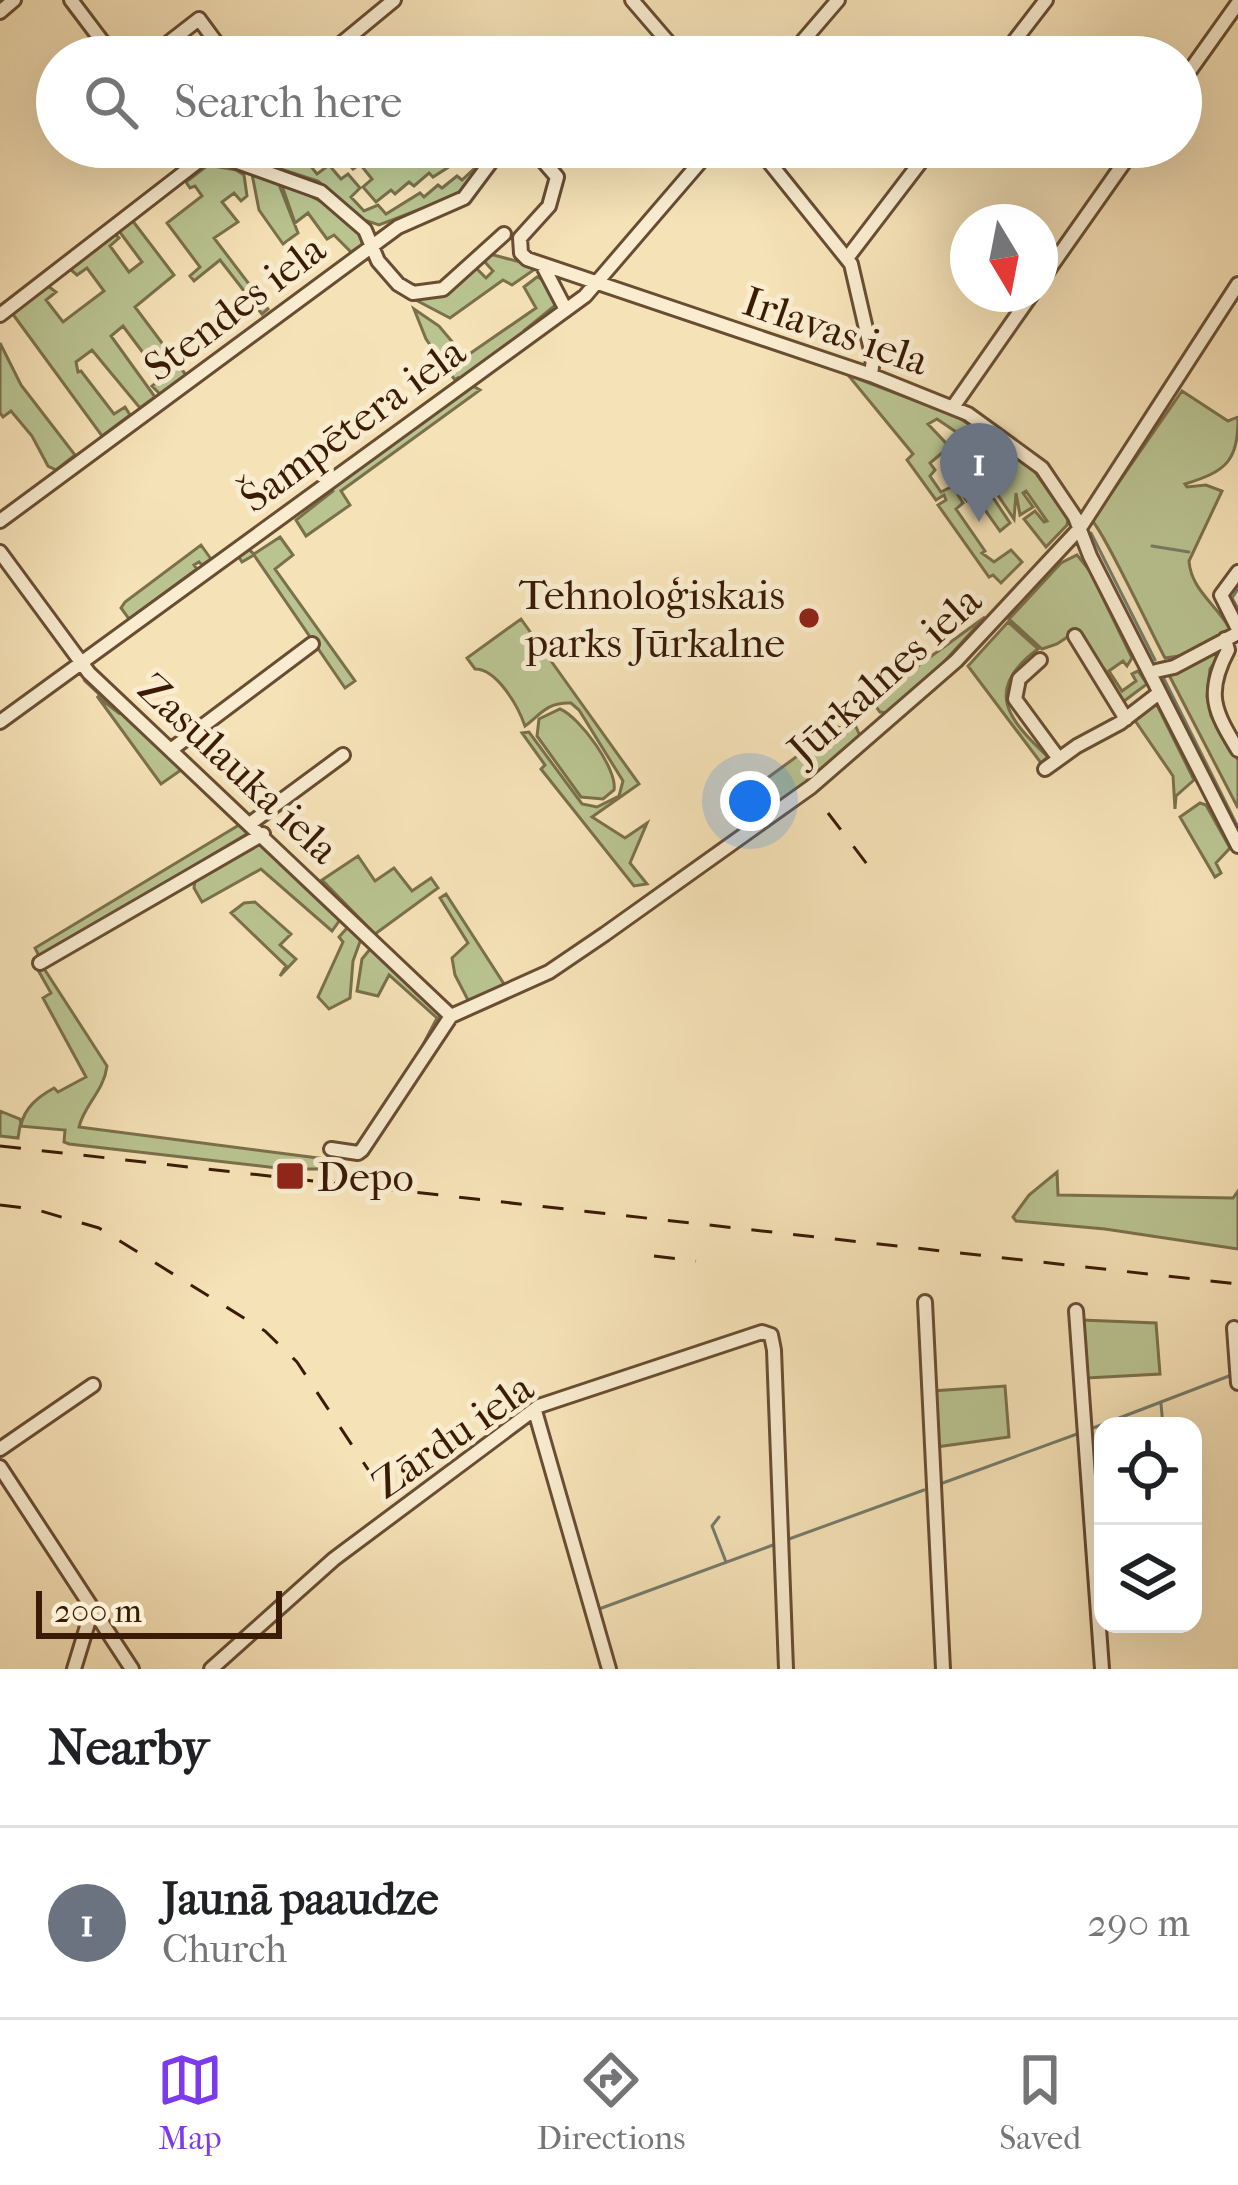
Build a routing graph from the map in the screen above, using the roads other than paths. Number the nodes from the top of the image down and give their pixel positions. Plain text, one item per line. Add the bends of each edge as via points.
1 (14, 0) edge
2 (71, 0) edge
3 (394, 0) edge
4 (632, 0) edge
5 (838, 0) edge
6 (1046, 0) edge
7 (1238, 3) edge
8 (0, 12) edge
9 (98, 36) edge
10 (177, 36) edge
11 (211, 36) edge
12 (350, 36) edge
13 (663, 36) edge
14 (807, 36) edge
15 (1018, 36) edge
16 (1202, 54) edge
17 (191, 168) edge
18 (261, 168) edge
19 (483, 168) edge
20 (549, 168) edge
21 (695, 168) edge
22 (775, 168) edge
23 (916, 168) edge
24 (1120, 168) edge
25 (398, 227) junction
26 (365, 230) junction
27 (504, 234) dead end
28 (372, 247) junction
29 (848, 256) junction
30 (1058, 256) edge
31 (543, 266) junction
32 (598, 284) junction
33 (1238, 284) edge
34 (566, 310) junction
35 (1018, 312) edge
36 (0, 315) edge
37 (871, 376) junction
38 (953, 406) junction
39 (0, 521) edge
40 (1079, 528) junction
41 (0, 551) edge
42 (1238, 572) edge
43 (1234, 634) edge
44 (1075, 637) dead end
45 (312, 644) dead end
46 (1040, 661) dead end
47 (81, 664) junction
48 (1152, 672) junction
49 (1159, 693) junction
50 (1126, 718) junction
51 (0, 722) edge
52 (172, 748) junction
53 (1238, 750) edge
54 (343, 755) dead end
55 (1059, 759) junction
56 (1045, 769) dead end
57 (251, 823) junction
58 (262, 835) junction
59 (1237, 843) edge
60 (40, 963) dead end
61 (452, 1016) junction
62 (331, 1149) dead end
63 (925, 1302) dead end
64 (1076, 1311) dead end
65 (1234, 1328) dead end
66 (1238, 1383) edge
67 (93, 1385) dead end
68 (535, 1411) junction
69 (0, 1449) edge
70 (0, 1467) edge
71 (92, 1610) junction
72 (74, 1669) edge
73 (132, 1669) edge
74 (211, 1669) edge
75 (609, 1669) edge
76 (786, 1669) edge
77 (943, 1669) edge
78 (1102, 1669) edge

1 - 8 street
2 - 9 street
3 - 12 street
4 - 13 street
5 - 14 street
6 - 15 street
7 - 16 street
10 - 11 street via 199,19
17 - 36 street
18 - 26 street via 318,190
19 - 25 street, Stendes iela via 464,198
20 - 31 street, Irlavas iela via 557,177 549,206 520,238 521,253
21 - 32 street, Šampētera iela
22 - 29 street
23 - 29 street
24 - 30 street
25 - 26 street
25 - 28 street, Stendes iela
26 - 28 street
27 - 28 street via 428,293 405,291
28 - 39 street, Stendes iela
29 - 37 street
31 - 32 street, Irlavas iela
31 - 34 street
32 - 34 street, Šampētera iela
32 - 37 street, Irlavas iela
33 - 40 street, Jūrkalnes iela
34 - 47 street, Šampētera iela
35 - 38 street
37 - 38 street, Irlavas iela
38 - 40 street, Irlavas iela via 1034,460
40 - 48 street, Irlavas iela
40 - 61 street, Jūrkalnes iela via 956,661 811,787 549,972
41 - 47 street, Zasulauka iela
42 - 43 street via 1221,595
43 - 48 street
43 - 53 street via 1214,675 1214,697
44 - 50 street
45 - 52 street
46 - 55 street via 1019,679 1015,699
47 - 51 street, Šampētera iela
47 - 52 street, Zasulauka iela
48 - 49 street, Irlavas iela
49 - 50 street
49 - 59 street, Irlavas iela
50 - 55 street
52 - 57 street, Zasulauka iela
54 - 57 street
55 - 56 street
57 - 58 street, Zasulauka iela
58 - 60 street
58 - 61 street, Zasulauka iela
61 - 62 street via 362,1150
63 - 77 street
64 - 78 street
65 - 66 street
67 - 69 street
68 - 74 street, Zārdu iela via 334,1559
68 - 75 street
68 - 76 street, Zārdu iela via 714,1347 771,1335
70 - 71 street
71 - 72 street
71 - 73 street

